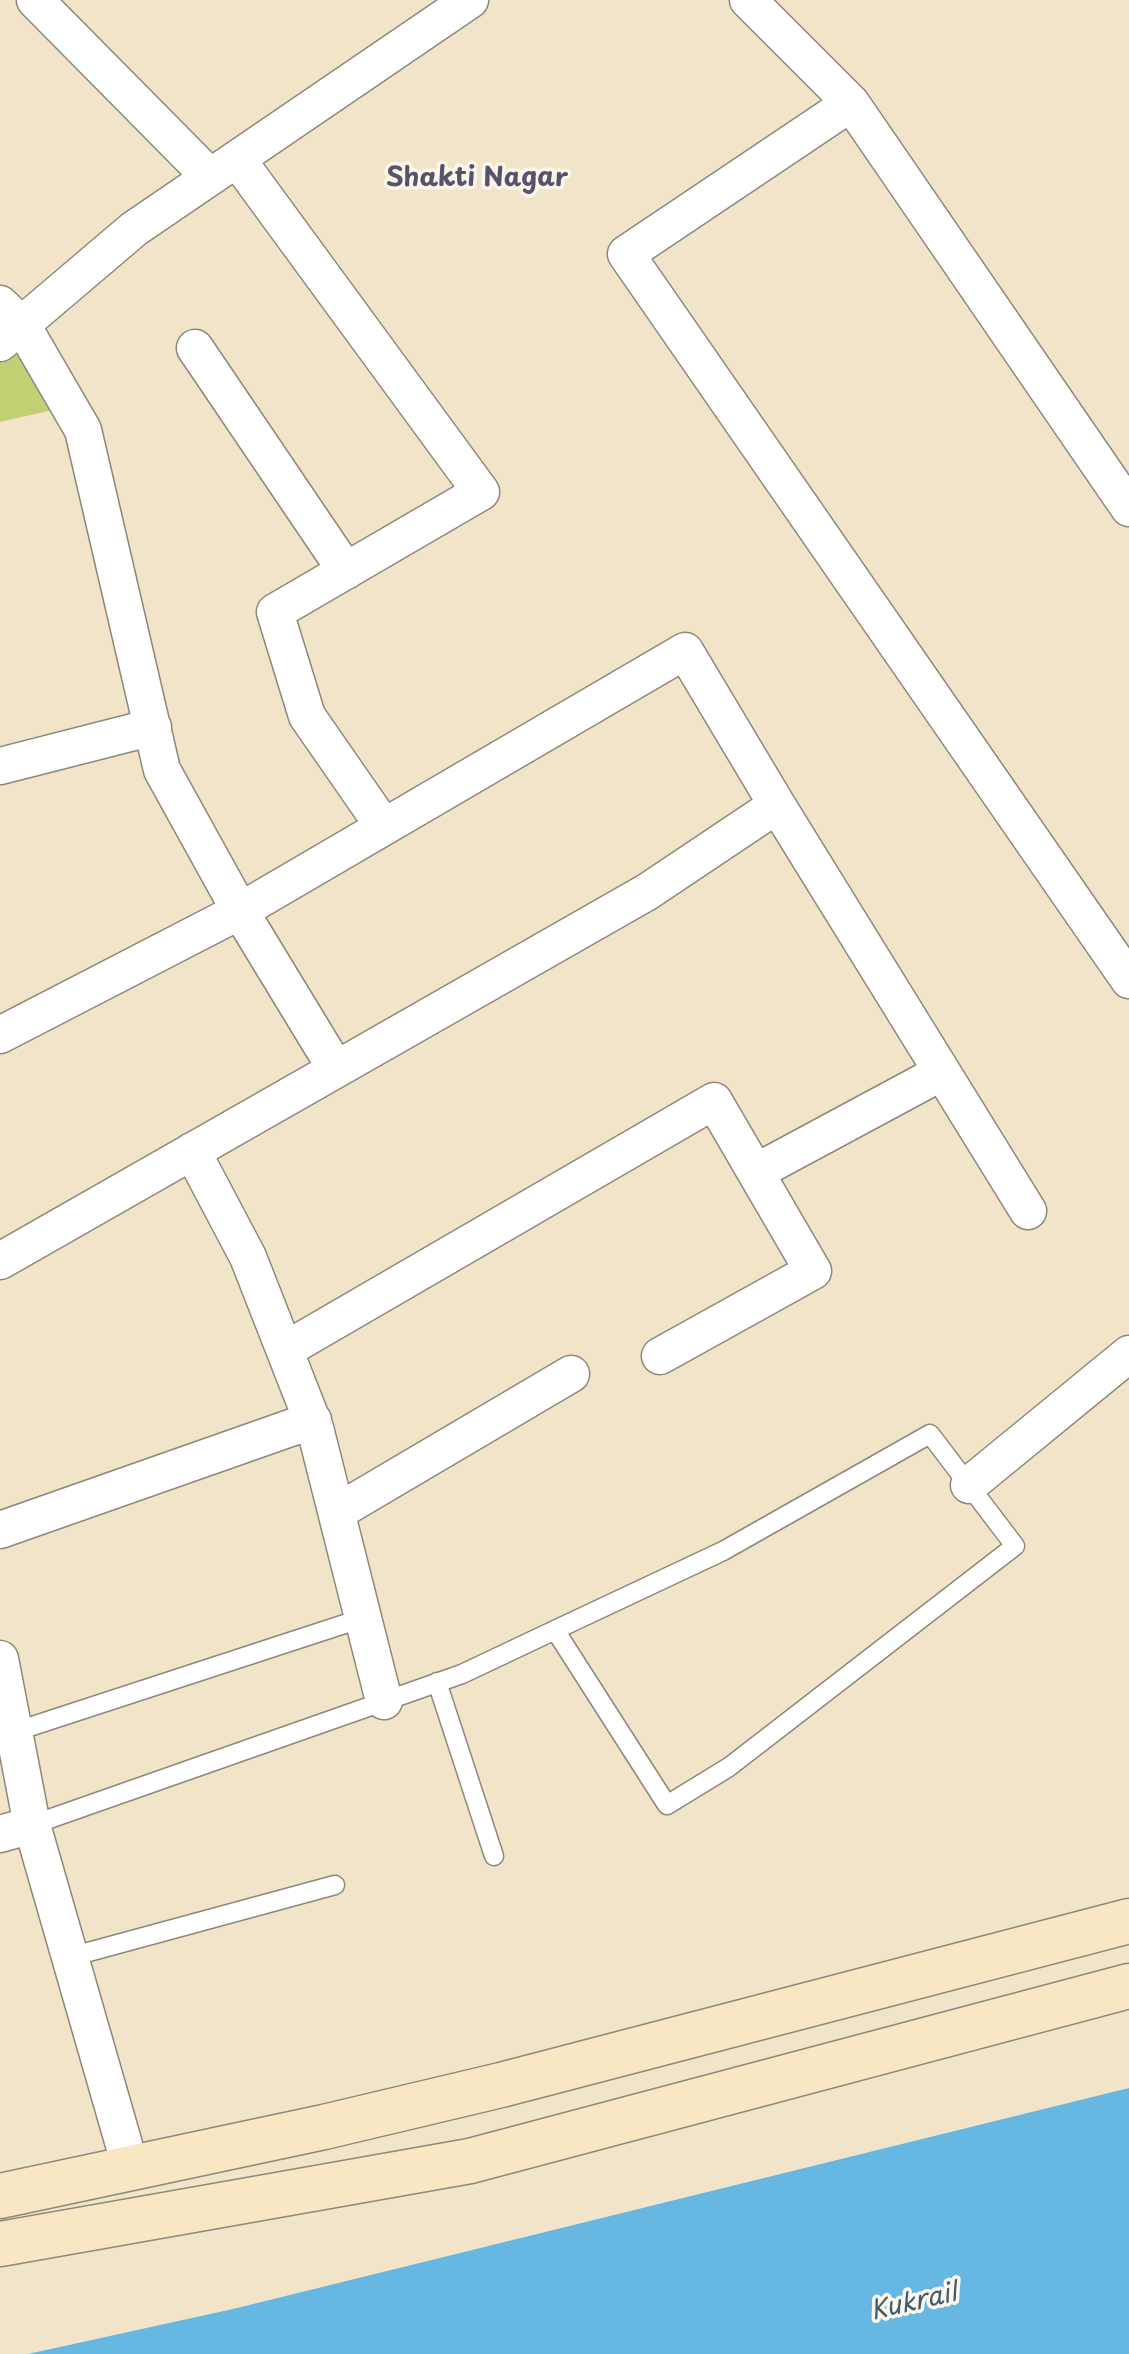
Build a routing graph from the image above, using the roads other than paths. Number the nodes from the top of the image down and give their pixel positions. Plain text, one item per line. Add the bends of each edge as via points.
1 (35, 0) edge
2 (470, 0) edge
3 (748, 0) edge
4 (851, 103) junction
5 (224, 168) junction
6 (7, 324) edge
7 (195, 348) dead end
8 (1129, 508) edge
9 (346, 571) junction
10 (153, 727) junction
11 (0, 766) edge
12 (777, 805) junction
13 (384, 827) junction
14 (240, 911) junction
15 (1129, 980) edge
16 (0, 1035) edge
17 (336, 1069) junction
18 (942, 1072) junction
19 (192, 1151) junction
20 (756, 1172) junction
21 (1028, 1211) dead end
22 (0, 1261) edge
23 (285, 1350) junction
24 (1129, 1354) edge
25 (660, 1356) dead end
26 (571, 1374) dead end
27 (313, 1420) junction
28 (969, 1485) junction
29 (337, 1512) junction
30 (0, 1530) edge
31 (363, 1618) junction
32 (555, 1630) junction
33 (0, 1659) edge
34 (437, 1682) junction
35 (384, 1701) junction
36 (14, 1732) junction
37 (16, 1830) edge
38 (494, 1856) dead end
39 (335, 1885) dead end
40 (1129, 1921) edge
41 (70, 1957) junction
42 (1129, 1986) edge
43 (131, 2169) junction
44 (0, 2196) edge
45 (0, 2244) edge

1 - 5 street
2 - 5 street
3 - 4 street
4 - 8 street
4 - 15 street via 626,254
5 - 6 street
5 - 9 street via 481,492
6 - 10 street via 83,430
7 - 9 street
9 - 13 street via 275,612 307,716
10 - 11 street
10 - 14 street via 162,770
12 - 13 street via 685,651
12 - 17 street via 647,892
12 - 18 street
13 - 14 street
14 - 16 street
14 - 17 street
17 - 19 street
18 - 20 street
18 - 21 street
19 - 22 street
19 - 23 street via 248,1257
20 - 23 street via 714,1101
20 - 25 street via 813,1271
23 - 27 street
24 - 28 street
26 - 29 street
27 - 29 street
27 - 30 street
28 - 32 lane via 930,1434 723,1551
28 - 32 lane via 1015,1546 729,1767 667,1805
29 - 31 street
31 - 35 street
31 - 36 lane
32 - 34 lane
33 - 36 street
34 - 35 lane
34 - 38 lane
35 - 37 lane
36 - 37 street
37 - 41 street
39 - 41 lane
40 - 43 street via 516,2081
41 - 43 street
42 - 45 street via 470,2161
43 - 44 street

